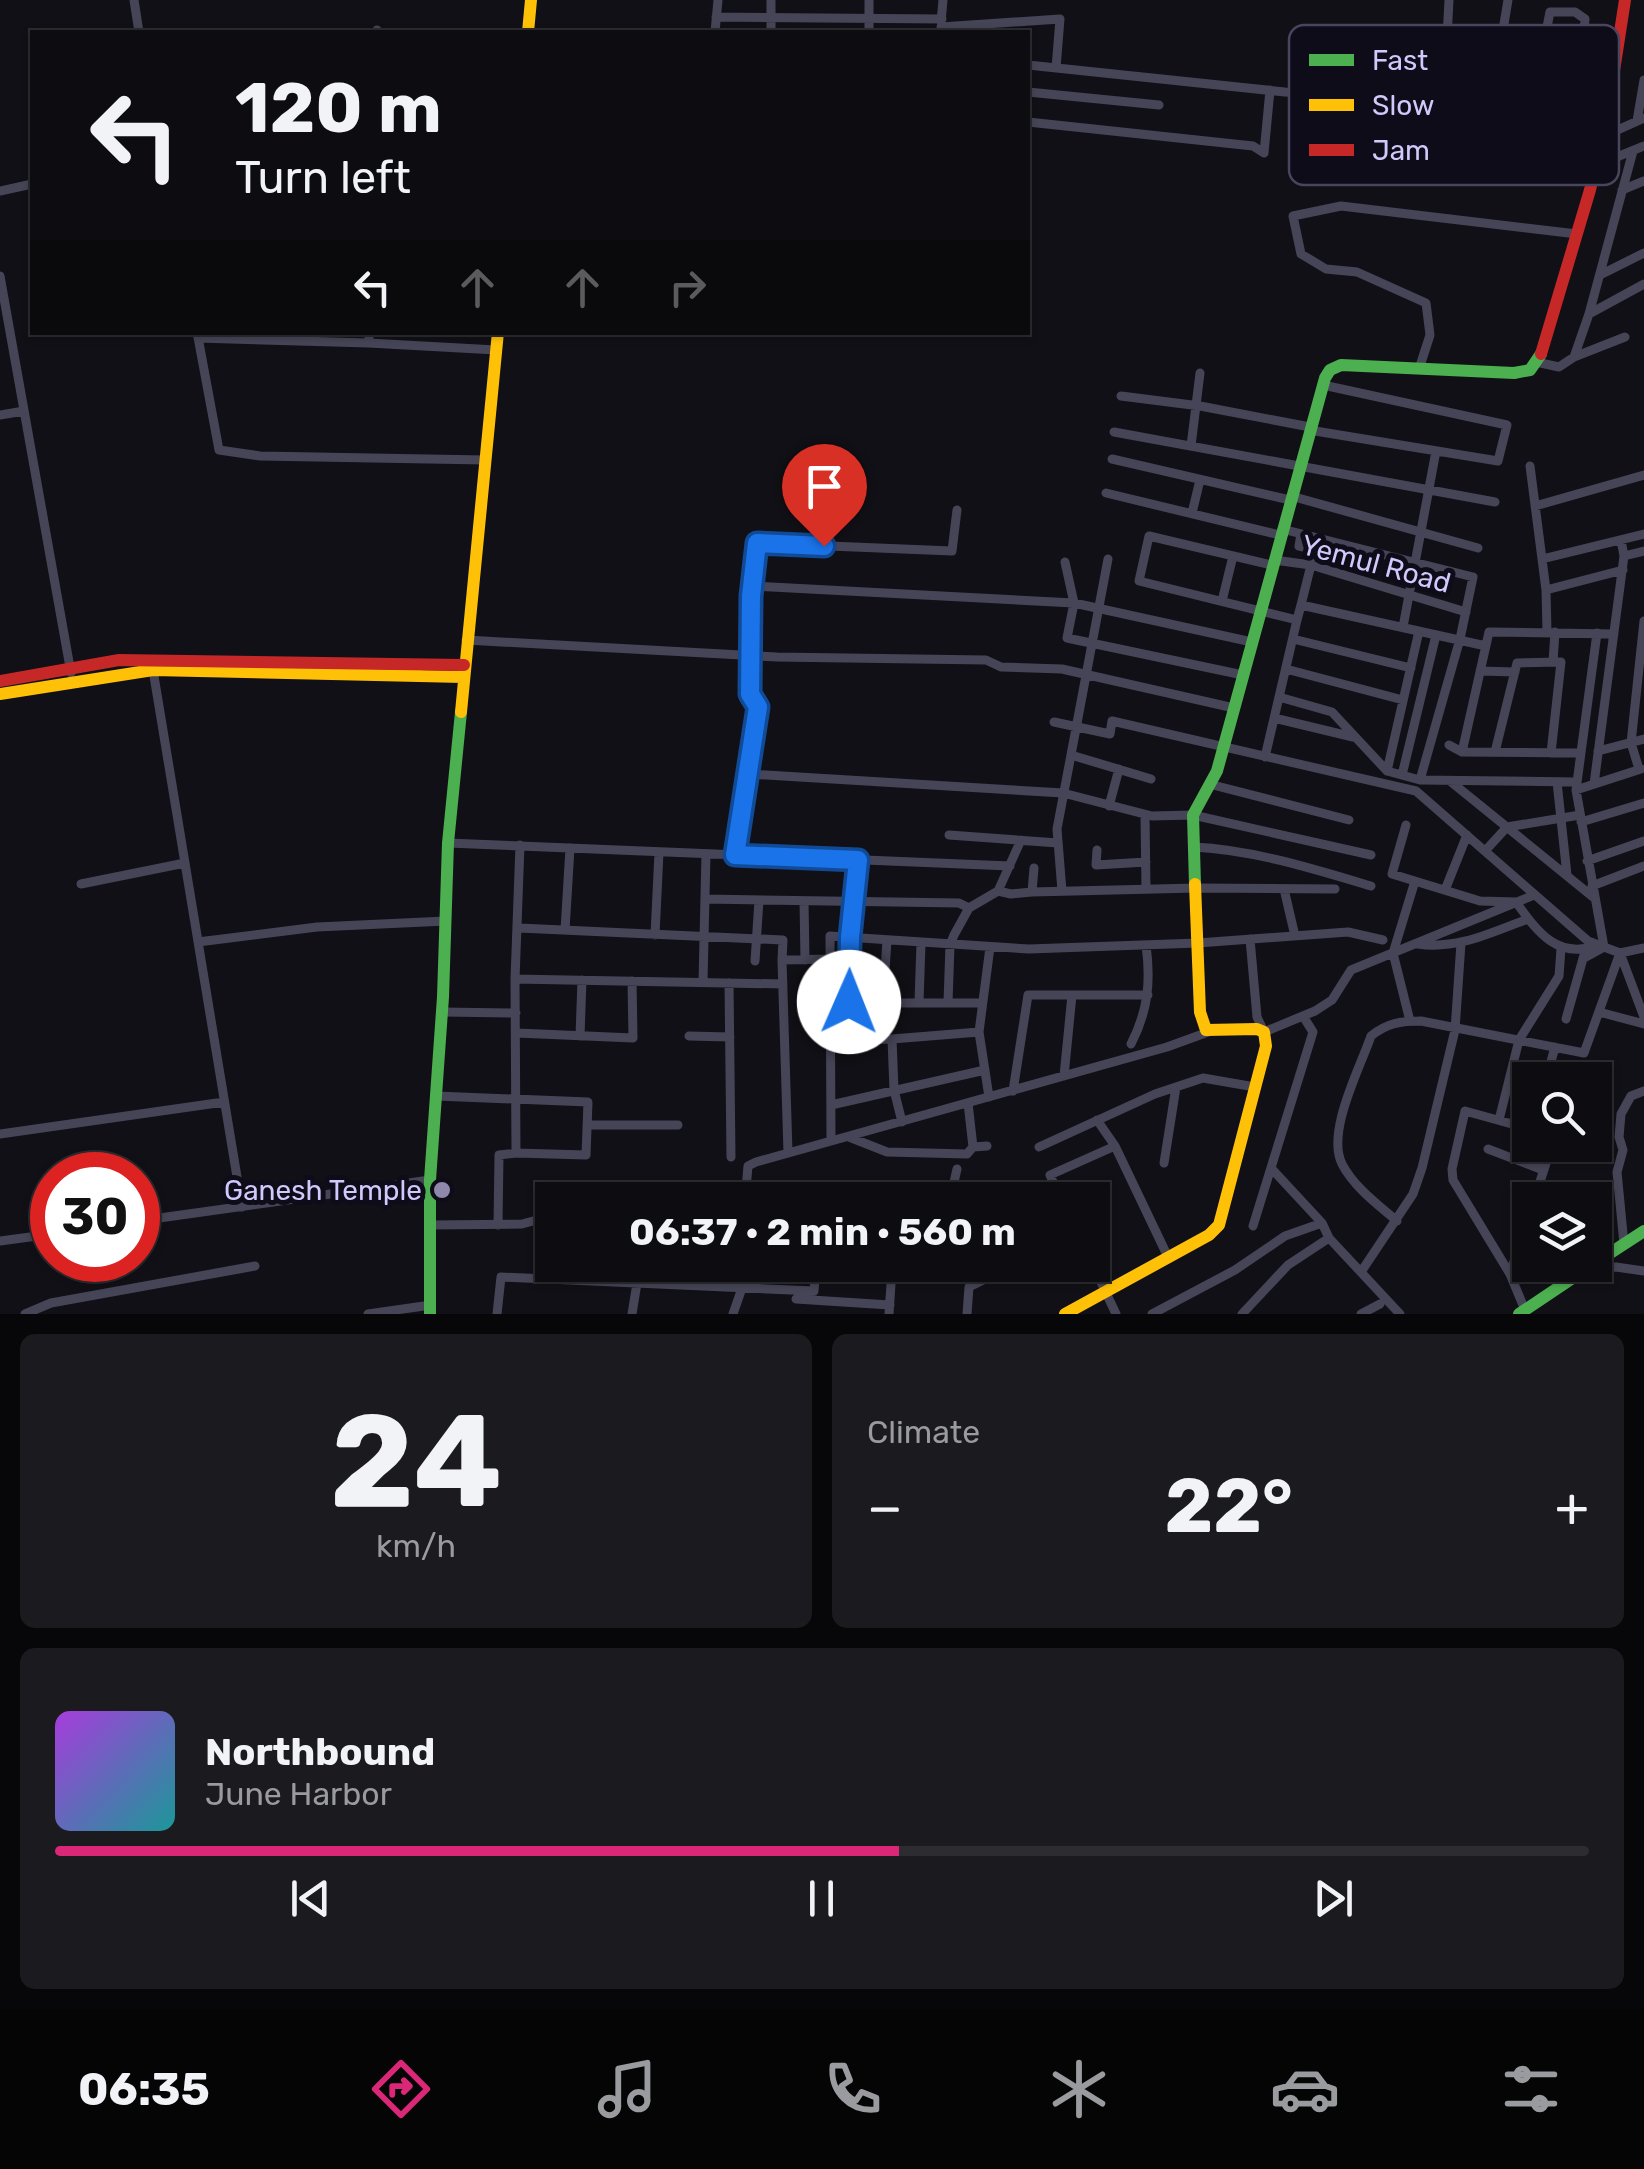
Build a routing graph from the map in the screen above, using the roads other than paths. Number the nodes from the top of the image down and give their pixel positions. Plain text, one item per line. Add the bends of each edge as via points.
1 (134, 0) edge
2 (531, 0) edge
3 (718, 0) edge
4 (771, 0) edge
5 (869, 0) edge
6 (943, 0) edge
7 (1449, 0) edge
8 (1508, 0) edge
9 (1625, 0) edge
10 (716, 17) junction
11 (771, 18) junction
12 (869, 18) junction
13 (1448, 25) edge
14 (1504, 25) edge
15 (1547, 25) edge
16 (1584, 25) edge
17 (941, 26) edge
18 (989, 28) edge
19 (140, 30) edge
20 (528, 30) edge
21 (715, 30) edge
22 (771, 30) edge
23 (869, 30) edge
24 (1619, 37) edge
25 (1030, 65) edge
26 (1056, 68) junction
27 (1643, 86) edge
28 (1270, 90) junction
29 (1289, 91) edge
30 (1030, 92) edge
31 (1160, 105) dead end
32 (1640, 119) edge
33 (1030, 122) edge
34 (1644, 146) edge
35 (1633, 151) junction
36 (1619, 157) edge
37 (1644, 181) edge
38 (30, 184) edge
39 (1591, 185) edge
40 (0, 190) edge
41 (1622, 190) junction
42 (1577, 234) junction
43 (1644, 253) edge
44 (1600, 275) junction
45 (0, 276) edge
46 (1644, 284) edge
47 (2, 303) edge
48 (1589, 314) junction
49 (498, 335) edge
50 (197, 336) edge
51 (1624, 337) dead end
52 (369, 338) edge
53 (496, 350) junction
54 (1574, 357) junction
55 (1536, 362) junction
56 (1420, 369) junction
57 (1200, 374) dead end
58 (1323, 385) junction
59 (1121, 396) dead end
60 (1196, 406) junction
61 (24, 410) junction
62 (0, 415) edge
63 (1310, 428) junction
64 (1114, 432) dead end
65 (1191, 446) junction
66 (1436, 451) junction
67 (1112, 458) dead end
68 (485, 460) junction
69 (1300, 465) junction
70 (1530, 466) dead end
71 (1644, 475) edge
72 (1200, 480) junction
73 (1429, 489) junction
74 (1106, 493) dead end
75 (1290, 498) junction
76 (1495, 502) dead end
77 (1535, 506) junction
78 (958, 510) dead end
79 (1192, 513) junction
80 (1281, 532) junction
81 (1420, 532) junction
82 (1301, 534) junction
83 (1644, 534) edge
84 (1621, 540) junction
85 (1478, 548) dead end
86 (1644, 551) edge
87 (1232, 556) junction
88 (1624, 556) junction
89 (1108, 559) dead end
90 (1542, 559) junction
91 (1065, 562) dead end
92 (1414, 562) junction
93 (1273, 563) junction
94 (1311, 566) junction
95 (1622, 570) junction
96 (752, 586) junction
97 (1546, 590) junction
98 (1411, 596) junction
99 (1222, 601) junction
100 (1074, 603) junction
101 (1301, 605) junction
102 (1099, 608) junction
103 (1260, 611) junction
104 (1466, 612) junction
105 (1297, 620) junction
106 (1644, 621) edge
107 (1402, 627) junction
108 (1420, 631) junction
109 (1551, 632) junction
110 (1596, 634) junction
111 (1614, 634) junction
112 (1436, 635) junction
113 (1293, 639) junction
114 (466, 640) junction
115 (1460, 640) junction
116 (1252, 642) junction
117 (1093, 643) junction
118 (1486, 646) junction
119 (750, 656) junction
120 (1553, 662) junction
121 (1410, 668) junction
122 (1286, 669) junction
123 (153, 670) junction
124 (463, 671) junction
125 (1480, 671) junction
126 (1515, 672) junction
127 (71, 674) junction
128 (1087, 674) junction
129 (1243, 675) junction
130 (0, 682) edge
131 (0, 694) edge
132 (1279, 697) junction
133 (1403, 700) junction
134 (1234, 708) junction
135 (1274, 718) junction
136 (1054, 722) dead end
137 (1078, 727) junction
138 (1356, 738) junction
139 (1644, 739) edge
140 (1630, 744) junction
141 (1449, 745) dead end
142 (1224, 748) junction
143 (1598, 751) junction
144 (1462, 752) junction
145 (1494, 752) junction
146 (1551, 753) junction
147 (1579, 754) junction
148 (1071, 756) junction
149 (1266, 756) junction
150 (1642, 769) edge
151 (1120, 770) junction
152 (1386, 771) junction
153 (748, 774) junction
154 (1402, 775) junction
155 (1150, 778) dead end
156 (1420, 780) junction
157 (1450, 781) junction
158 (1558, 782) junction
159 (1209, 784) junction
160 (1594, 784) junction
161 (1576, 786) junction
162 (1063, 793) junction
163 (1644, 802) edge
164 (1109, 806) junction
165 (1145, 815) junction
166 (1193, 815) junction
167 (1561, 816) junction
168 (1580, 819) junction
169 (1350, 820) dead end
170 (1406, 824) dead end
171 (1507, 827) junction
172 (949, 835) dead end
173 (1467, 835) junction
174 (1021, 840) junction
175 (1644, 841) edge
176 (448, 842) junction
177 (1058, 843) junction
178 (520, 845) junction
179 (1194, 847) junction
180 (570, 848) junction
181 (1097, 850) dead end
182 (1486, 851) junction
183 (659, 852) junction
184 (706, 854) junction
185 (735, 855) junction
186 (1370, 855) dead end
187 (858, 860) junction
188 (1587, 860) junction
189 (1146, 862) junction
190 (185, 863) junction
191 (1010, 866) junction
192 (1644, 866) edge
193 (1034, 868) dead end
194 (1568, 875) junction
195 (1415, 881) junction
196 (82, 884) dead end
197 (1371, 886) dead end
198 (1592, 886) junction
199 (1196, 888) junction
200 (1146, 889) junction
201 (1284, 889) junction
202 (1335, 889) dead end
203 (1445, 890) junction
204 (998, 891) junction
205 (1032, 892) junction
206 (1062, 892) junction
207 (1534, 895) junction
208 (1595, 899) junction
209 (705, 900) junction
210 (759, 900) junction
211 (804, 901) junction
212 (854, 902) junction
213 (1516, 902) junction
214 (969, 908) junction
215 (1528, 919) junction
216 (446, 921) junction
217 (518, 928) junction
218 (566, 930) junction
219 (655, 935) junction
220 (1295, 936) junction
221 (704, 937) junction
222 (850, 937) junction
223 (756, 939) junction
224 (887, 940) junction
225 (1250, 940) junction
226 (1383, 940) dead end
227 (198, 942) junction
228 (921, 943) junction
229 (1198, 943) junction
230 (1461, 943) junction
231 (1415, 944) junction
232 (950, 945) junction
233 (1146, 945) junction
234 (1601, 946) junction
235 (990, 947) junction
236 (1644, 948) edge
237 (1561, 950) junction
238 (1393, 952) junction
239 (1620, 953) junction
240 (1584, 954) junction
241 (830, 959) junction
242 (782, 960) junction
243 (805, 960) junction
244 (755, 961) dead end
245 (516, 978) junction
246 (582, 980) junction
247 (632, 981) junction
248 (703, 982) junction
249 (730, 982) junction
250 (783, 984) junction
251 (1639, 986) edge
252 (1072, 995) junction
253 (1148, 995) junction
254 (833, 1002) junction
255 (849, 1002) junction
256 (883, 1002) junction
257 (919, 1002) junction
258 (948, 1002) junction
259 (982, 1003) junction
260 (442, 1012) junction
261 (1598, 1012) junction
262 (516, 1013) junction
263 (1302, 1016) junction
264 (1643, 1016) edge
265 (1566, 1019) dead end
266 (1410, 1022) junction
267 (1455, 1030) junction
268 (1211, 1031) junction
269 (979, 1032) junction
270 (1264, 1032) junction
271 (517, 1033) junction
272 (580, 1036) junction
273 (689, 1036) dead end
274 (730, 1037) junction
275 (892, 1039) junction
276 (830, 1040) junction
277 (1519, 1040) junction
278 (1131, 1044) dead end
279 (1555, 1047) junction
280 (1551, 1062) edge
281 (984, 1070) junction
282 (1064, 1076) junction
283 (1176, 1087) junction
284 (1255, 1087) junction
285 (894, 1090) junction
286 (1013, 1091) junction
287 (1644, 1091) edge
288 (436, 1096) junction
289 (989, 1098) junction
290 (517, 1100) junction
291 (224, 1102) junction
292 (968, 1103) junction
293 (831, 1105) junction
294 (1097, 1120) junction
295 (1499, 1120) junction
296 (902, 1122) junction
297 (1512, 1124) edge
298 (587, 1125) junction
299 (678, 1125) dead end
300 (0, 1134) edge
301 (846, 1136) junction
302 (831, 1139) junction
303 (987, 1146) dead end
304 (1115, 1146) junction
305 (972, 1147) junction
306 (1039, 1147) dead end
307 (1488, 1149) dead end
308 (516, 1152) junction
309 (788, 1152) junction
310 (731, 1157) dead end
311 (1546, 1162) edge
312 (1164, 1163) dead end
313 (1271, 1168) junction
314 (957, 1169) dead end
315 (1543, 1170) junction
316 (430, 1180) junction
317 (746, 1182) edge
318 (954, 1182) edge
319 (1053, 1182) edge
320 (1539, 1182) edge
321 (242, 1207) junction
322 (160, 1219) edge
323 (535, 1221) edge
324 (1397, 1221) junction
325 (498, 1224) junction
326 (1322, 1224) junction
327 (430, 1225) junction
328 (1253, 1226) dead end
329 (1644, 1232) edge
330 (30, 1237) edge
331 (1329, 1238) junction
332 (0, 1241) edge
333 (1624, 1244) junction
334 (1612, 1252) edge
335 (1168, 1257) junction
336 (255, 1266) dead end
337 (1612, 1266) edge
338 (1512, 1268) edge
339 (1644, 1271) edge
340 (1361, 1272) junction
341 (1510, 1274) junction
342 (742, 1282) edge
343 (815, 1282) edge
344 (891, 1282) edge
345 (979, 1282) edge
346 (1102, 1282) edge
347 (1567, 1282) edge
348 (638, 1283) junction
349 (742, 1288) junction
350 (1106, 1290) junction
351 (796, 1295) junction
352 (1380, 1304) dead end
353 (430, 1309) edge
354 (890, 1310) edge
355 (1522, 1312) edge
356 (25, 1314) edge
357 (370, 1314) edge
358 (496, 1314) edge
359 (632, 1314) edge
360 (733, 1314) edge
361 (796, 1314) edge
362 (968, 1314) edge
363 (1065, 1314) edge
364 (1116, 1314) edge
365 (1152, 1314) edge
366 (1242, 1314) edge
367 (1361, 1314) edge
368 (1400, 1314) edge

1 - 19 street
2 - 20 street
3 - 10 street
4 - 11 street
5 - 12 street
6 - 17 street
7 - 13 street
8 - 14 street
9 - 24 street
10 - 11 street
10 - 21 street
11 - 12 street
11 - 22 street
12 - 17 street
12 - 23 street
15 - 16 street via 1550,12 1576,12
17 - 18 street
18 - 26 street via 1060,18
25 - 26 street
26 - 28 street
27 - 32 street
28 - 29 street
28 - 33 street via 1264,153 1253,146
30 - 31 street
34 - 35 street
35 - 36 street
35 - 41 street
37 - 41 street
38 - 40 street
39 - 42 street
41 - 44 street
42 - 55 street
42 - 56 street via 1341,206 1293,216 1301,254 1426,303 1430,335
43 - 44 street
44 - 48 street
45 - 47 street
46 - 48 street
47 - 61 street
48 - 54 street
49 - 53 street
50 - 52 street
50 - 68 street via 219,450
51 - 54 street
52 - 53 street
53 - 68 street
54 - 55 street via 1559,366
55 - 56 street via 1514,374
56 - 58 street via 1341,365
57 - 60 street
58 - 63 street
58 - 66 street via 1506,424 1498,461
59 - 60 street
60 - 63 street
60 - 65 street
61 - 62 street
61 - 127 street
63 - 66 street
63 - 69 street
64 - 65 street
65 - 69 street
66 - 73 street
67 - 72 street
68 - 114 street
69 - 73 street
69 - 75 street
70 - 77 street
71 - 77 street
72 - 75 street
72 - 79 street
73 - 76 street
73 - 81 street
74 - 79 street
75 - 80 street
75 - 81 street
77 - 90 street
78 - 96 street via 952,551 757,543
79 - 80 street
80 - 82 street
80 - 93 street
81 - 85 street
81 - 92 street
82 - 92 street
82 - 94 street via 1298,546 1308,548
83 - 84 street
84 - 88 street
84 - 90 street
86 - 88 street
87 - 93 street, Yemul Road
87 - 99 street
87 - 99 street, Yemul Road via 1149,536 1139,581
88 - 95 street
89 - 102 street
90 - 97 street
91 - 100 street
92 - 98 street
92 - 104 street via 1472,577
93 - 94 street, Yemul Road
93 - 103 street
94 - 98 street, Yemul Road
94 - 101 street
95 - 97 street
95 - 111 street
96 - 100 street
96 - 119 street
97 - 109 street
98 - 104 street, Yemul Road
98 - 107 street
99 - 103 street
100 - 102 street
100 - 117 street via 1067,638
101 - 105 street
101 - 107 street
102 - 116 street
102 - 117 street
103 - 105 street
103 - 116 street
104 - 115 street
105 - 113 street
106 - 140 street
107 - 108 street
108 - 112 street
108 - 121 street
109 - 110 street
109 - 118 street via 1489,632
109 - 120 street
110 - 111 street
110 - 147 street
111 - 143 street
112 - 115 street
112 - 154 street
113 - 121 street
113 - 122 street
114 - 119 street
114 - 124 street
115 - 118 street
115 - 156 street
116 - 129 street
117 - 128 street
117 - 129 street
118 - 125 street
119 - 128 street via 986,660
119 - 153 street via 750,694 758,707
120 - 126 street via 1517,663
120 - 146 street via 1560,662
121 - 133 street
122 - 132 street
122 - 133 street
123 - 124 street
123 - 127 street
123 - 190 street
124 - 127 street via 119,660
124 - 176 street
125 - 126 street
125 - 144 street
126 - 145 street
127 - 130 street
127 - 131 street
128 - 134 street
128 - 137 street
129 - 134 street
132 - 135 street
132 - 138 street via 1332,712
133 - 152 street
134 - 142 street
135 - 138 street
135 - 149 street
136 - 137 street
137 - 142 street via 1110,734 1112,720
137 - 148 street
138 - 152 street
139 - 140 street
140 - 143 street
140 - 150 street
141 - 144 street
142 - 149 street
142 - 159 street
143 - 160 street
144 - 145 street
145 - 146 street
146 - 147 street
147 - 161 street
148 - 151 street
148 - 162 street
149 - 173 street via 1416,791
150 - 160 street
151 - 155 street
151 - 164 street
152 - 154 street
153 - 162 street
153 - 185 street
154 - 156 street
156 - 157 street
157 - 158 street
157 - 171 street
158 - 161 street
158 - 167 street
159 - 166 street
159 - 169 street
160 - 161 street
161 - 168 street
162 - 164 street
162 - 177 street
163 - 168 street
164 - 165 street
165 - 166 street
165 - 189 street
166 - 179 street
166 - 186 street
167 - 168 street
167 - 171 street
167 - 194 street
168 - 188 street
170 - 195 street via 1392,874
171 - 182 street
171 - 194 street
172 - 174 street
173 - 182 street
173 - 203 street
174 - 177 street
174 - 191 street
175 - 188 street
176 - 178 street
176 - 216 street
177 - 206 street
178 - 180 street
178 - 217 street
179 - 197 street
179 - 199 street
180 - 183 street
180 - 218 street
181 - 189 street via 1096,865
182 - 207 street
183 - 184 street
183 - 219 street
184 - 185 street
184 - 209 street
185 - 187 street
187 - 191 street
187 - 212 street
188 - 198 street
189 - 200 street
190 - 196 street
190 - 227 street
191 - 204 street
192 - 198 street
193 - 205 street
194 - 208 street
195 - 203 street
195 - 238 street
198 - 208 street
199 - 200 street
199 - 201 street
199 - 229 street
200 - 206 street
201 - 202 street
201 - 220 street
203 - 213 street via 1480,901
204 - 205 street
204 - 214 street
205 - 206 street
207 - 213 street
207 - 234 street
208 - 234 street
209 - 210 street
209 - 221 street
210 - 211 street
210 - 223 street
211 - 212 street
211 - 243 street
212 - 214 street
212 - 222 street
213 - 215 street
213 - 231 street
214 - 232 street
215 - 230 street
215 - 237 street
216 - 227 street
216 - 260 street
217 - 218 street
217 - 245 street
218 - 219 street
219 - 221 street
220 - 225 street
220 - 226 street via 1348,932
221 - 223 street
221 - 248 street
222 - 224 street
222 - 241 street via 830,936
222 - 255 street
223 - 242 street via 783,940
223 - 244 street
224 - 228 street
224 - 256 street
225 - 229 street
225 - 270 street
227 - 291 street
228 - 232 street
228 - 257 street
229 - 233 street
229 - 268 street via 1200,1012
230 - 231 street
230 - 267 street
231 - 238 street
232 - 235 street
232 - 258 street
233 - 235 street
233 - 253 street
234 - 239 street
234 - 240 street
235 - 259 street
236 - 239 street
237 - 240 street
237 - 277 street via 1559,976
238 - 263 street via 1351,970 1332,1000
238 - 266 street
239 - 251 street
239 - 261 street
240 - 265 street
241 - 243 street
241 - 254 street
242 - 243 street
242 - 250 street
245 - 246 street
245 - 262 street
246 - 247 street
246 - 272 street
247 - 248 street
247 - 272 street via 633,1038
248 - 249 street
249 - 250 street
249 - 274 street
250 - 309 street
251 - 264 street
252 - 253 street
252 - 282 street
252 - 286 street via 1028,995
253 - 278 street
254 - 255 street
254 - 276 street
255 - 256 street
256 - 257 street
257 - 258 street
258 - 259 street
259 - 269 street
260 - 262 street
260 - 288 street
261 - 264 street
261 - 279 street via 1584,1052
262 - 271 street
263 - 270 street
263 - 313 street via 1313,1032
266 - 267 street
266 - 324 street via 1371,1036 1336,1148 1359,1188
267 - 277 street
267 - 324 street via 1422,1168
268 - 270 street via 1253,1026
268 - 282 street
269 - 275 street
269 - 281 street
270 - 284 street
271 - 272 street
271 - 290 street
273 - 274 street
274 - 310 street
275 - 276 street
275 - 285 street
276 - 293 street
277 - 279 street
277 - 295 street
279 - 280 street
281 - 285 street
281 - 289 street
282 - 286 street
283 - 284 street via 1203,1078
283 - 294 street
283 - 312 street
284 - 335 street via 1219,1225
285 - 293 street
285 - 296 street
286 - 289 street
287 - 333 street via 1631,1096 1621,1114 1617,1172
288 - 290 street
288 - 316 street
289 - 292 street
290 - 298 street via 588,1102
290 - 308 street
291 - 300 street
291 - 321 street
292 - 296 street
292 - 305 street
293 - 302 street
294 - 304 street
294 - 306 street
295 - 297 street
295 - 341 street via 1465,1111 1452,1169
296 - 301 street
298 - 299 street
298 - 308 street via 586,1155
301 - 302 street
301 - 305 street via 887,1152 966,1154
302 - 309 street
303 - 305 street
304 - 319 street via 1050,1175
304 - 335 street
307 - 315 street
308 - 325 street via 499,1155
309 - 317 street via 748,1166
311 - 315 street
313 - 326 street
313 - 328 street
314 - 318 street
315 - 320 street
316 - 321 street
316 - 327 street
321 - 322 street
323 - 325 street
324 - 340 street
325 - 327 street
326 - 331 street
326 - 365 street via 1285,1236
327 - 353 street
329 - 333 street
330 - 332 street
331 - 340 street
331 - 366 street via 1288,1266
333 - 334 street
335 - 350 street
336 - 356 street via 51,1303
337 - 339 street
338 - 341 street
340 - 368 street
341 - 355 street
342 - 349 street
343 - 351 street via 814,1291
344 - 354 street
345 - 362 street via 969,1287
346 - 350 street
347 - 355 street
348 - 349 street
348 - 358 street via 501,1277
348 - 359 street
349 - 351 street
349 - 360 street
350 - 363 street
350 - 364 street
351 - 354 street
351 - 361 street
352 - 367 street
353 - 357 street

